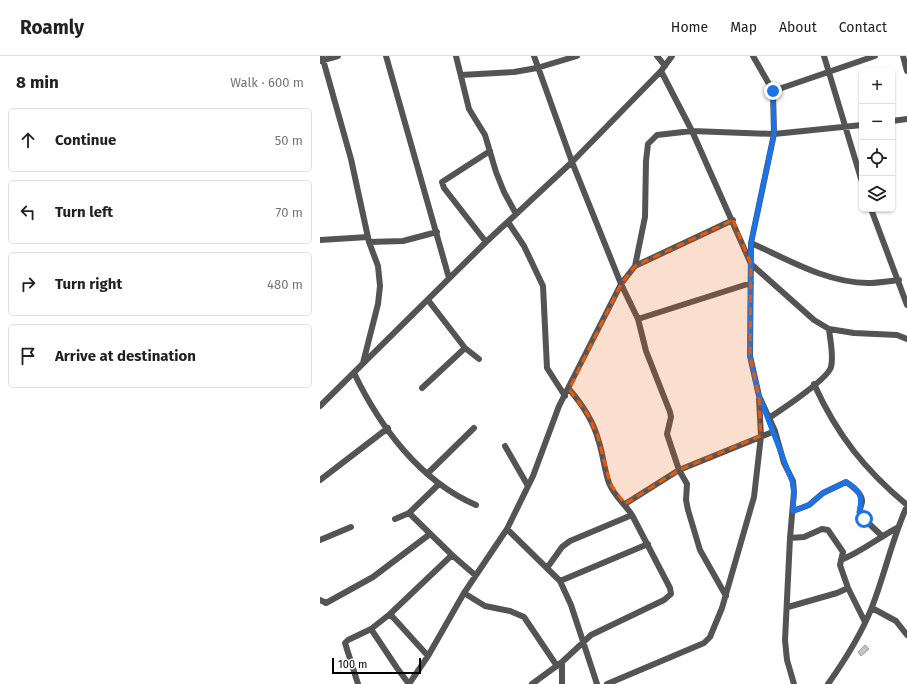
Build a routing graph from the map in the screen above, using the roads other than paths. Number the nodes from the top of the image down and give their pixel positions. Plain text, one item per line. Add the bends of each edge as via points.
1 (338, 56) edge
2 (386, 56) edge
3 (456, 56) edge
4 (534, 56) edge
5 (577, 56) edge
6 (658, 56) edge
7 (672, 56) edge
8 (752, 56) edge
9 (824, 56) edge
10 (875, 56) edge
11 (903, 56) edge
12 (322, 59) edge
13 (537, 68) junction
14 (663, 69) junction
15 (907, 71) edge
16 (828, 72) junction
17 (461, 75) junction
18 (773, 91) junction
19 (907, 119) edge
20 (895, 121) edge
21 (859, 125) edge
22 (845, 127) junction
23 (692, 131) junction
24 (774, 134) junction
25 (490, 151) junction
26 (572, 162) junction
27 (860, 176) edge
28 (872, 212) edge
29 (516, 214) junction
30 (733, 220) junction
31 (508, 222) junction
32 (437, 232) junction
33 (368, 239) junction
34 (320, 240) edge
35 (486, 242) junction
36 (751, 243) junction
37 (751, 264) junction
38 (635, 266) junction
39 (449, 278) junction
40 (899, 280) junction
41 (751, 283) junction
42 (621, 284) junction
43 (905, 290) edge
44 (428, 300) junction
45 (907, 305) edge
46 (638, 319) junction
47 (829, 329) junction
48 (907, 339) edge
49 (465, 348) junction
50 (479, 359) dead end
51 (363, 363) junction
52 (354, 373) junction
53 (814, 384) junction
54 (422, 388) dead end
55 (569, 389) junction
56 (565, 396) junction
57 (759, 396) junction
58 (320, 406) edge
59 (769, 418) junction
60 (388, 428) junction
61 (474, 428) dead end
62 (774, 431) junction
63 (761, 436) junction
64 (505, 446) dead end
65 (679, 470) junction
66 (427, 474) junction
67 (320, 480) edge
68 (439, 484) junction
69 (528, 486) junction
70 (476, 504) dead end
71 (626, 504) junction
72 (906, 510) edge
73 (793, 511) junction
74 (409, 513) junction
75 (632, 515) junction
76 (395, 519) dead end
77 (351, 527) dead end
78 (897, 528) junction
79 (507, 529) junction
80 (430, 534) junction
81 (882, 536) junction
82 (790, 538) junction
83 (320, 540) edge
84 (648, 544) junction
85 (452, 555) junction
86 (841, 560) junction
87 (547, 568) junction
88 (475, 575) junction
89 (560, 581) junction
90 (848, 588) junction
91 (464, 593) junction
92 (726, 596) junction
93 (320, 600) edge
94 (788, 607) junction
95 (872, 608) junction
96 (390, 614) junction
97 (865, 622) junction
98 (371, 629) junction
99 (907, 635) edge
100 (583, 643) junction
101 (428, 656) junction
102 (560, 664) junction
103 (358, 684) edge
104 (409, 684) edge
105 (532, 684) edge
106 (562, 684) edge
107 (597, 684) edge
108 (607, 684) edge
109 (794, 684) edge
110 (828, 684) edge

1 - 12 street
2 - 32 street
3 - 17 street
4 - 13 street
5 - 13 street
6 - 14 street
7 - 14 street
8 - 18 street
9 - 16 street
10 - 16 street
11 - 15 street
12 - 33 street via 351,158
13 - 17 street
13 - 26 street
14 - 23 street
14 - 26 street
16 - 18 street
16 - 22 street
17 - 25 street via 469,109 485,135
18 - 24 street
19 - 20 street
21 - 22 street
22 - 24 street
22 - 27 street
23 - 24 street
23 - 30 street
23 - 38 street via 657,135 648,144 645,217
24 - 36 street
25 - 29 street via 504,192
25 - 35 street via 442,182
26 - 29 street
26 - 42 street
28 - 40 street
29 - 31 street
30 - 37 street
30 - 38 street
31 - 35 street
31 - 56 street via 524,246 543,286 547,368
32 - 33 street via 403,241
32 - 39 street
33 - 34 street
33 - 51 street via 378,266 380,286
35 - 39 street
36 - 37 street
36 - 40 street via 807,269 846,281 868,283
37 - 41 street
37 - 47 street via 814,320
38 - 42 street
39 - 44 street
40 - 43 street
41 - 46 street
41 - 57 street via 750,356
42 - 46 street
42 - 55 street
43 - 45 street
44 - 49 street
44 - 51 street
46 - 65 street via 646,351 670,412 667,434
47 - 48 street via 897,335
47 - 53 street via 832,367
49 - 50 street
49 - 54 street
51 - 52 street
52 - 58 street
52 - 60 street via 364,394
53 - 59 street
53 - 72 street via 827,413 855,454
55 - 56 street
55 - 71 street via 588,415 598,437 610,484 616,496
56 - 69 street
57 - 59 street
57 - 63 street
59 - 62 street
60 - 66 street via 402,448
60 - 67 street
61 - 66 street
62 - 63 street
62 - 73 street via 792,481
63 - 65 street
63 - 92 street via 754,497
64 - 69 street
65 - 71 street
65 - 92 street via 687,484 686,504 700,550
66 - 68 street
68 - 70 street
68 - 74 street
69 - 79 street
71 - 75 street
72 - 78 street
73 - 81 street via 809,505 823,493 846,482 860,494 860,515
73 - 82 street
74 - 76 street
74 - 80 street
75 - 84 street
75 - 87 street via 570,541 562,547
77 - 83 street
78 - 81 street
78 - 95 street
79 - 87 street
79 - 88 street
80 - 85 street
80 - 93 street via 373,577 326,603
81 - 86 street via 856,554
82 - 86 street via 804,537 826,528 843,552
82 - 94 street
84 - 89 street
84 - 100 street via 670,588 668,597 601,629
85 - 88 street
85 - 96 street
86 - 90 street via 840,565
87 - 89 street
88 - 91 street
89 - 100 street
90 - 94 street
90 - 97 street
91 - 101 street
91 - 102 street via 485,606 524,617
92 - 108 street via 710,637 704,643
94 - 109 street via 787,660
95 - 97 street
95 - 99 street via 896,621
96 - 98 street
96 - 101 street
97 - 110 street via 848,655
98 - 103 street via 345,643
98 - 104 street
100 - 102 street
100 - 107 street
101 - 104 street
102 - 105 street
102 - 106 street

